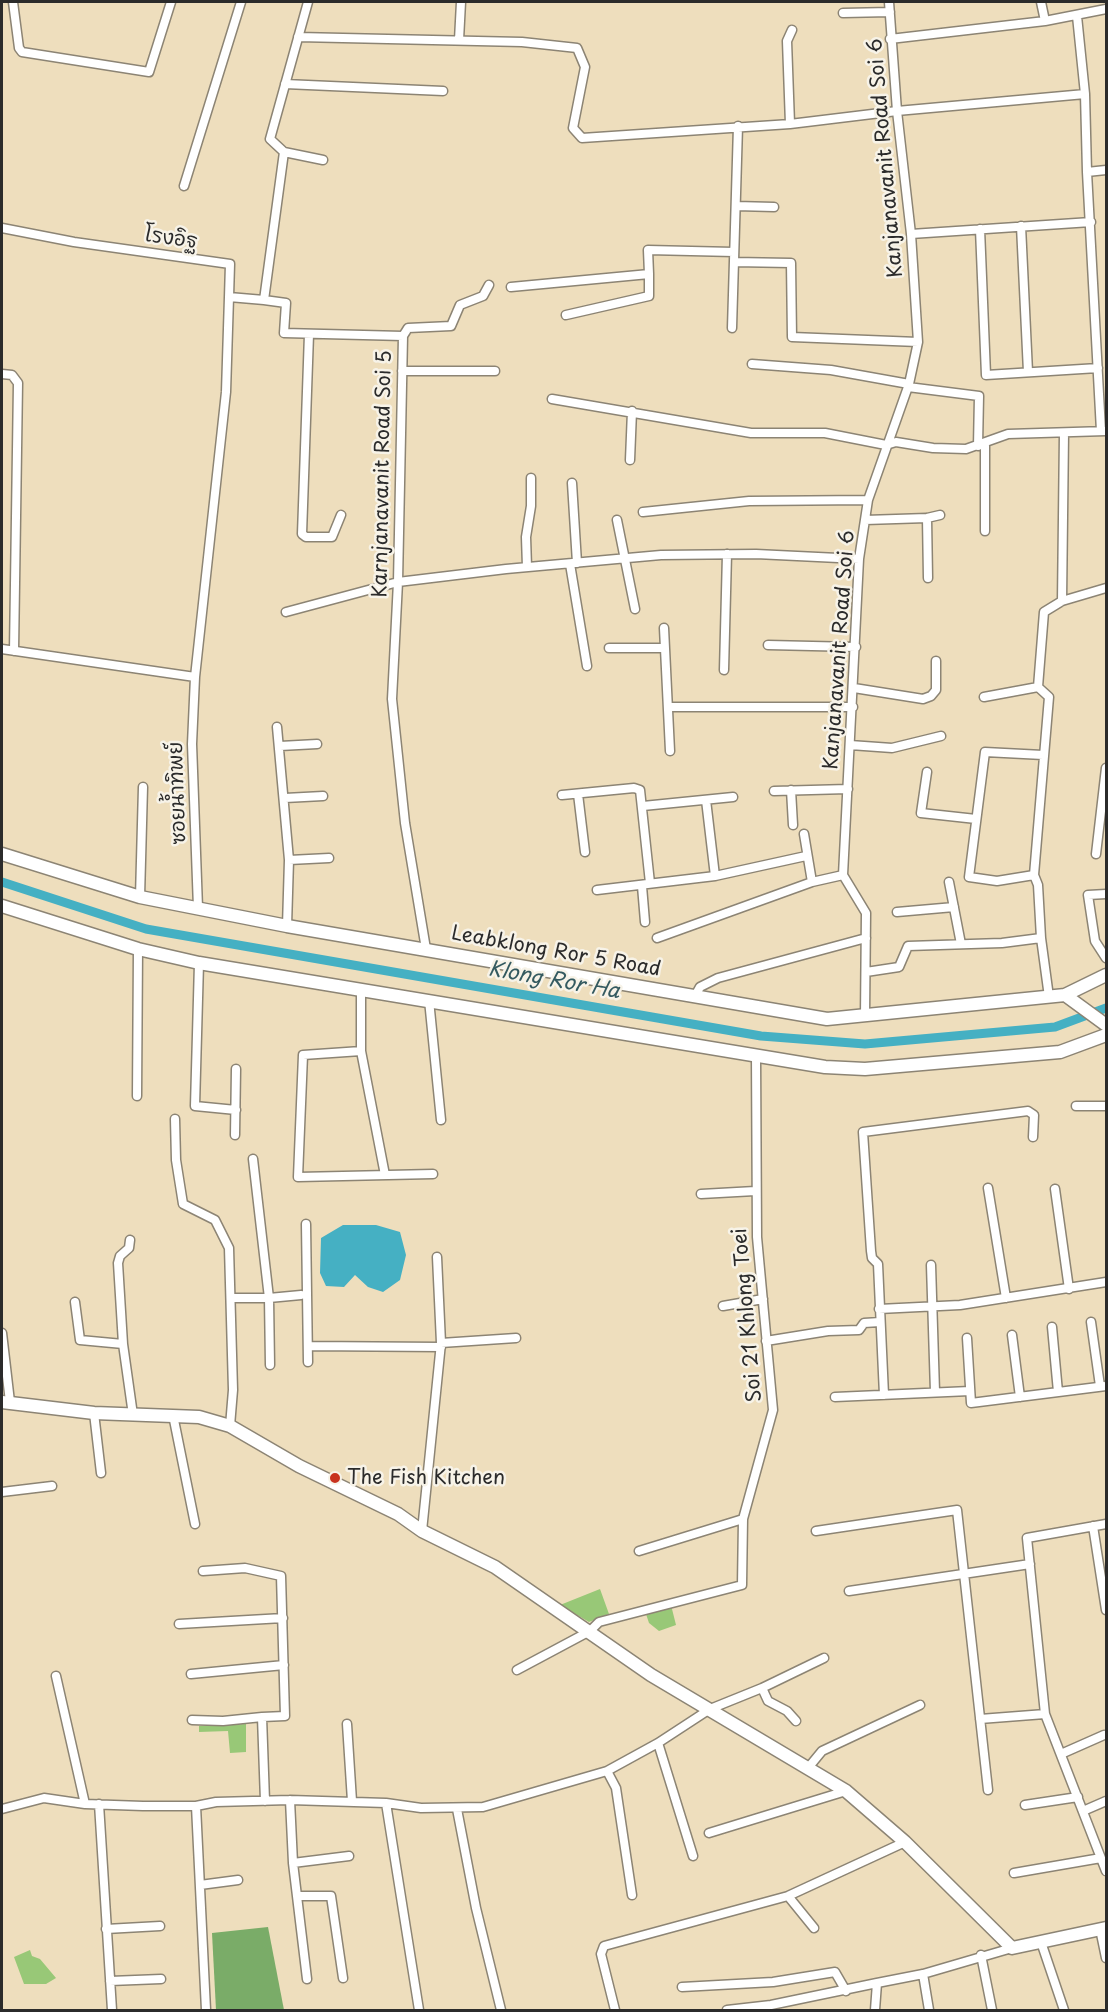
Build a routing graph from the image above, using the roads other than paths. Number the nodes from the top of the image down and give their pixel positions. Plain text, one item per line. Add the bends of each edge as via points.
1 (13, 2) edge
2 (171, 2) edge
3 (241, 2) edge
4 (309, 2) edge
5 (461, 2) edge
6 (889, 2) edge
7 (1041, 2) edge
8 (1107, 9) edge
9 (890, 12) junction
10 (843, 14) dead end
11 (1077, 16) junction
12 (1045, 21) junction
13 (792, 30) dead end
14 (298, 37) junction
15 (890, 39) junction
16 (459, 40) junction
17 (285, 84) junction
18 (443, 91) dead end
19 (1085, 94) junction
20 (897, 111) junction
21 (790, 124) junction
22 (738, 126) junction
23 (284, 152) junction
24 (322, 160) dead end
25 (1107, 170) edge
26 (1087, 172) junction
27 (184, 186) dead end
28 (735, 206) junction
29 (774, 207) dead end
30 (1090, 222) junction
31 (1021, 226) junction
32 (2, 228) edge
33 (980, 229) junction
34 (911, 234) junction
35 (734, 252) junction
36 (734, 262) junction
37 (649, 274) junction
38 (489, 285) dead end
39 (511, 287) dead end
40 (230, 297) junction
41 (264, 300) junction
42 (566, 315) dead end
43 (732, 328) dead end
44 (309, 334) junction
45 (403, 336) junction
46 (918, 342) junction
47 (752, 364) dead end
48 (1098, 368) junction
49 (402, 371) junction
50 (495, 371) dead end
51 (1028, 372) junction
52 (2, 374) edge
53 (909, 385) junction
54 (552, 399) dead end
55 (632, 411) junction
56 (1104, 431) edge
57 (1065, 434) junction
58 (982, 444) junction
59 (886, 445) junction
60 (630, 460) dead end
61 (531, 478) dead end
62 (572, 483) dead end
63 (868, 500) junction
64 (643, 512) dead end
65 (341, 515) dead end
66 (940, 515) dead end
67 (927, 518) junction
68 (617, 520) dead end
69 (866, 520) junction
70 (986, 531) dead end
71 (728, 554) junction
72 (625, 559) junction
73 (859, 560) junction
74 (574, 563) junction
75 (527, 567) junction
76 (928, 578) dead end
77 (398, 582) junction
78 (1107, 588) edge
79 (1062, 601) junction
80 (635, 609) dead end
81 (286, 612) dead end
82 (664, 628) dead end
83 (768, 645) dead end
84 (856, 647) junction
85 (609, 648) dead end
86 (665, 648) junction
87 (2, 649) edge
88 (14, 651) junction
89 (936, 661) dead end
90 (587, 666) dead end
91 (724, 670) dead end
92 (195, 676) junction
93 (1038, 687) junction
94 (854, 688) junction
95 (984, 697) dead end
96 (668, 707) junction
97 (853, 707) junction
98 (278, 728) dead end
99 (941, 736) dead end
100 (317, 744) dead end
101 (850, 745) junction
102 (280, 746) junction
103 (670, 751) dead end
104 (1043, 755) junction
105 (1106, 770) edge
106 (927, 772) dead end
107 (143, 787) dead end
108 (848, 789) junction
109 (791, 790) junction
110 (774, 791) dead end
111 (578, 794) junction
112 (562, 795) dead end
113 (323, 796) dead end
114 (733, 797) dead end
115 (285, 798) junction
116 (706, 800) junction
117 (643, 806) junction
118 (976, 819) junction
119 (793, 825) dead end
120 (804, 834) dead end
121 (585, 852) dead end
122 (2, 854) edge
123 (1096, 854) dead end
124 (807, 856) junction
125 (329, 858) dead end
126 (289, 860) junction
127 (843, 875) junction
128 (1034, 875) junction
129 (715, 876) junction
130 (812, 882) junction
131 (949, 882) dead end
132 (646, 884) junction
133 (597, 890) dead end
134 (1107, 894) edge
135 (140, 897) junction
136 (2, 906) edge
137 (954, 907) junction
138 (198, 908) junction
139 (897, 912) dead end
140 (645, 922) dead end
141 (287, 926) junction
142 (657, 938) dead end
143 (866, 938) junction
144 (1041, 938) junction
145 (961, 944) junction
146 (138, 949) junction
147 (426, 949) junction
148 (1107, 958) edge
149 (199, 963) junction
150 (866, 972) junction
151 (1107, 975) edge
152 (361, 989) junction
153 (1065, 995) junction
154 (695, 996) junction
155 (1049, 997) junction
156 (429, 1000) junction
157 (865, 1016) junction
158 (1107, 1025) edge
159 (1107, 1035) edge
160 (361, 1051) junction
161 (756, 1056) junction
162 (236, 1069) dead end
163 (137, 1096) dead end
164 (1076, 1106) dead end
165 (1107, 1106) edge
166 (236, 1110) junction
167 (175, 1119) dead end
168 (441, 1120) dead end
169 (235, 1135) dead end
170 (1033, 1137) dead end
171 (253, 1159) dead end
172 (433, 1174) dead end
173 (385, 1175) junction
174 (988, 1188) dead end
175 (1055, 1189) dead end
176 (755, 1191) junction
177 (701, 1194) dead end
178 (306, 1224) dead end
179 (130, 1240) dead end
180 (437, 1257) dead end
181 (931, 1265) dead end
182 (1107, 1282) edge
183 (1069, 1289) junction
184 (301, 1295) dead end
185 (232, 1298) junction
186 (269, 1298) junction
187 (1006, 1298) junction
188 (763, 1299) junction
189 (75, 1302) dead end
190 (723, 1306) dead end
191 (932, 1306) junction
192 (879, 1309) junction
193 (880, 1322) junction
194 (1091, 1322) dead end
195 (1052, 1327) dead end
196 (2, 1333) edge
197 (1012, 1335) dead end
198 (516, 1338) dead end
199 (967, 1338) dead end
200 (766, 1341) junction
201 (123, 1344) junction
202 (441, 1345) junction
203 (308, 1346) junction
204 (308, 1362) dead end
205 (270, 1365) dead end
206 (1103, 1386) edge
207 (970, 1390) junction
208 (935, 1392) junction
209 (1058, 1392) junction
210 (884, 1395) junction
211 (835, 1397) dead end
212 (1020, 1397) junction
213 (6, 1402) edge
214 (94, 1413) junction
215 (133, 1415) junction
216 (173, 1415) junction
217 (230, 1426) junction
218 (101, 1473) dead end
219 (52, 1486) dead end
220 (2, 1492) edge
221 (742, 1519) junction
222 (195, 1524) dead end
223 (1107, 1524) edge
224 (1093, 1526) junction
225 (422, 1531) junction
226 (816, 1531) dead end
227 (639, 1551) dead end
228 (1030, 1564) junction
229 (203, 1571) dead end
230 (964, 1574) junction
231 (849, 1591) dead end
232 (1107, 1610) edge
233 (284, 1618) junction
234 (179, 1624) dead end
235 (590, 1631) junction
236 (824, 1658) dead end
237 (284, 1665) junction
238 (517, 1670) dead end
239 (191, 1674) dead end
240 (57, 1676) dead end
241 (762, 1688) junction
242 (920, 1705) dead end
243 (710, 1709) junction
244 (1045, 1714) junction
245 (262, 1717) junction
246 (980, 1719) junction
247 (192, 1720) dead end
248 (796, 1721) dead end
249 (347, 1724) dead end
250 (1104, 1735) dead end
251 (658, 1743) junction
252 (1061, 1754) junction
253 (808, 1768) junction
254 (607, 1771) junction
255 (988, 1790) dead end
256 (846, 1791) junction
257 (1078, 1797) junction
258 (290, 1800) junction
259 (266, 1801) junction
260 (352, 1801) junction
261 (1107, 1801) edge
262 (386, 1803) junction
263 (85, 1804) junction
264 (99, 1804) junction
265 (1024, 1805) dead end
266 (196, 1806) junction
267 (2, 1809) edge
268 (457, 1809) junction
269 (1083, 1811) junction
270 (709, 1833) dead end
271 (905, 1842) junction
272 (349, 1856) dead end
273 (693, 1856) dead end
274 (1101, 1858) junction
275 (293, 1863) junction
276 (1107, 1871) edge
277 (1014, 1873) dead end
278 (238, 1881) dead end
279 (200, 1885) junction
280 (632, 1895) dead end
281 (297, 1896) junction
282 (788, 1896) junction
283 (160, 1926) dead end
284 (814, 1928) dead end
285 (1103, 1928) edge
286 (106, 1929) junction
287 (1041, 1942) junction
288 (1012, 1948) junction
289 (981, 1955) junction
290 (1107, 1959) edge
291 (923, 1974) junction
292 (343, 1978) dead end
293 (161, 1979) dead end
294 (307, 1979) dead end
295 (110, 1981) junction
296 (877, 1983) junction
297 (682, 1988) dead end
298 (846, 1990) junction
299 (112, 2010) edge
300 (206, 2010) edge
301 (419, 2010) edge
302 (501, 2010) edge
303 (615, 2010) edge
304 (727, 2010) edge
305 (875, 2010) edge
306 (928, 2010) edge
307 (992, 2010) edge
308 (1064, 2010) edge

1 - 2 street via 22,52 149,72
3 - 27 street
4 - 14 street
5 - 16 street
6 - 9 street, Kanjanavanit Road Soi 6
7 - 12 street
8 - 11 street
9 - 10 street
9 - 15 street, Kanjanavanit Road Soi 6
11 - 12 street
11 - 19 street
12 - 15 street
13 - 21 street via 787,41
14 - 16 street
14 - 17 street
15 - 20 street, Kanjanavanit Road Soi 6
16 - 22 street via 576,48 585,67 573,128 582,138
17 - 18 street
17 - 23 street via 270,139
19 - 20 street
19 - 26 street
20 - 21 street
20 - 34 street, Kanjanavanit Road Soi 6
21 - 22 street
22 - 28 street
23 - 24 street
23 - 41 street
25 - 26 street
26 - 30 street
28 - 29 street
28 - 35 street
30 - 31 street
30 - 48 street
31 - 33 street
31 - 51 street
32 - 40 street, โรงอิฐ via 230,264
33 - 34 street
33 - 51 street via 986,375
34 - 46 street, Kanjanavanit Road Soi 6
35 - 36 street
35 - 37 street via 648,250
36 - 43 street
36 - 46 street via 791,262 792,337
37 - 39 street
37 - 42 street via 649,296
38 - 45 street via 483,296 460,305 452,326 408,328
40 - 41 street
40 - 92 street, ซอยน้ำทิพย์ via 225,392
41 - 44 street, Karnjanavanit Road Soi 5 via 286,303 284,333
44 - 45 street, Karnjanavanit Road Soi 5
44 - 65 street via 303,536 332,537
45 - 49 street, Karnjanavanit Road Soi 5
46 - 53 street, Kanjanavanit Road Soi 6
47 - 53 street via 831,370
48 - 51 street
48 - 56 street
49 - 50 street
49 - 77 street, Karnjanavanit Road Soi 5
52 - 88 street via 12,375 18,383
53 - 58 street via 979,396
53 - 59 street, Kanjanavanit Road Soi 6
54 - 55 street
55 - 59 street via 751,433 825,433
55 - 60 street
56 - 57 street
57 - 58 street via 1008,434
57 - 79 street
58 - 59 street via 966,449 896,442
58 - 70 street
59 - 63 street, Kanjanavanit Road Soi 6
61 - 75 street
62 - 74 street
63 - 64 street via 749,501
63 - 69 street, Kanjanavanit Road Soi 6
66 - 67 street
67 - 69 street
67 - 76 street
68 - 72 street
69 - 73 street, Kanjanavanit Road Soi 6
71 - 72 street
71 - 73 street
71 - 91 street
72 - 74 street
72 - 80 street
73 - 84 street, Kanjanavanit Road Soi 6
74 - 75 street
74 - 90 street
75 - 77 street
77 - 81 street
77 - 147 street, Karnjanavanit Road Soi 5 via 392,699 405,823
78 - 79 street
79 - 93 street via 1044,612
82 - 86 street
83 - 84 street
84 - 94 street, Kanjanavanit Road Soi 6
85 - 86 street
86 - 96 street
87 - 88 street
88 - 92 street
89 - 94 street via 936,690 927,698
92 - 138 street, ซอยน้ำทิพย์ via 192,744
93 - 95 street
93 - 104 street via 1049,697
94 - 97 street, Kanjanavanit Road Soi 6
96 - 97 street
96 - 103 street
97 - 101 street, Kanjanavanit Road Soi 6
98 - 102 street
99 - 101 street via 892,748
100 - 102 street
101 - 108 street, Kanjanavanit Road Soi 6
102 - 115 street
104 - 118 street via 985,752
104 - 128 street
105 - 123 street
106 - 118 street via 921,813
107 - 135 street
108 - 109 street
108 - 127 street, Kanjanavanit Road Soi 6
109 - 110 street
109 - 119 street
111 - 112 street
111 - 117 street via 634,788 642,793
111 - 121 street
113 - 115 street
114 - 116 street
115 - 126 street
116 - 117 street
116 - 129 street
117 - 132 street
118 - 128 street via 969,877 998,881
120 - 124 street
122 - 135 street, Leabklong Ror 5 Road
124 - 129 street
124 - 130 street
125 - 126 street
126 - 141 street
127 - 130 street
127 - 143 street via 866,913
128 - 144 street
129 - 132 street
130 - 142 street
131 - 137 street
132 - 133 street
132 - 140 street
134 - 148 street via 1088,896 1095,941
135 - 138 street, Leabklong Ror 5 Road
136 - 146 street
137 - 139 street
137 - 145 street
138 - 141 street, Leabklong Ror 5 Road
141 - 147 street, Leabklong Ror 5 Road
143 - 150 street
143 - 154 street via 718,978 700,987
144 - 145 street
144 - 155 street
145 - 150 street via 908,946 898,967
146 - 149 street
146 - 163 street
147 - 154 street, Leabklong Ror 5 Road
149 - 152 street
149 - 166 street via 195,1106
150 - 157 street
151 - 153 street, Leabklong Ror 5 Road
152 - 156 street
152 - 160 street
153 - 155 street, Leabklong Ror 5 Road
153 - 158 street
154 - 157 street, Leabklong Ror 5 Road via 827,1019
155 - 157 street, Leabklong Ror 5 Road
156 - 161 street
156 - 168 street
159 - 161 street via 1060,1052 865,1069
160 - 173 street
160 - 173 street via 303,1054 298,1177
161 - 176 street, Soi 21 Khlong Toei
162 - 166 street
164 - 165 street
166 - 169 street
167 - 185 street via 180,1196 187,1208 215,1220 223,1233 229,1248
170 - 192 street via 1034,1115 1028,1111 863,1132 871,1251 878,1264
171 - 186 street
172 - 173 street
174 - 187 street
175 - 183 street
176 - 177 street
176 - 188 street, Soi 21 Khlong Toei
178 - 203 street
179 - 201 street via 118,1263
180 - 202 street
181 - 191 street
182 - 183 street
183 - 187 street
184 - 186 street
185 - 186 street
185 - 217 street
186 - 205 street
187 - 191 street
188 - 190 street
188 - 200 street, Soi 21 Khlong Toei
189 - 201 street via 80,1340
191 - 192 street
191 - 208 street
192 - 193 street
193 - 200 street via 864,1323 859,1330
193 - 210 street
194 - 206 street
195 - 209 street
196 - 213 street
197 - 212 street
198 - 202 street
199 - 207 street
200 - 221 street, Soi 21 Khlong Toei via 773,1410
201 - 215 street
202 - 203 street
202 - 225 street
203 - 204 street
206 - 209 street
207 - 208 street
207 - 212 street via 971,1403
208 - 210 street
209 - 212 street
210 - 211 street
213 - 214 street
214 - 215 street
214 - 218 street
215 - 216 street
216 - 217 street via 216,1419
216 - 222 street
217 - 225 street via 299,1466 398,1514
219 - 220 street
221 - 227 street
221 - 235 street, Soi 21 Khlong Toei via 742,1585 599,1622
223 - 224 street
224 - 228 street via 1027,1538
224 - 232 street
225 - 235 street via 495,1568
226 - 230 street via 957,1510
228 - 230 street
228 - 244 street
229 - 233 street via 245,1568 281,1576
230 - 231 street
230 - 246 street
233 - 234 street
233 - 237 street
235 - 238 street
235 - 243 street via 651,1675
236 - 241 street
237 - 239 street
237 - 245 street via 285,1716
240 - 263 street
241 - 243 street
241 - 248 street via 768,1701
242 - 253 street via 822,1751
243 - 251 street
243 - 253 street
244 - 246 street
244 - 252 street
245 - 247 street
245 - 259 street
246 - 255 street
249 - 260 street
250 - 252 street
251 - 254 street
251 - 273 street
252 - 257 street
253 - 256 street
254 - 268 street via 483,1807
254 - 280 street via 616,1788
256 - 270 street
256 - 271 street
257 - 265 street
257 - 269 street
258 - 259 street
258 - 260 street
258 - 275 street
259 - 266 street
260 - 262 street
261 - 269 street
262 - 268 street
262 - 301 street
263 - 264 street
263 - 267 street via 44,1798
264 - 266 street
264 - 286 street
266 - 279 street
268 - 302 street
269 - 274 street
271 - 282 street
271 - 288 street
272 - 275 street
274 - 276 street
274 - 277 street
275 - 281 street
278 - 279 street
279 - 300 street
281 - 292 street via 331,1896
281 - 294 street
282 - 284 street
282 - 303 street via 604,1946 601,1954
283 - 286 street
285 - 287 street
285 - 290 street
286 - 295 street
287 - 288 street
287 - 308 street
288 - 289 street
289 - 291 street
289 - 307 street
291 - 296 street
291 - 306 street
293 - 295 street
295 - 299 street
296 - 298 street
296 - 305 street
297 - 298 street via 773,1982 835,1972
298 - 304 street

